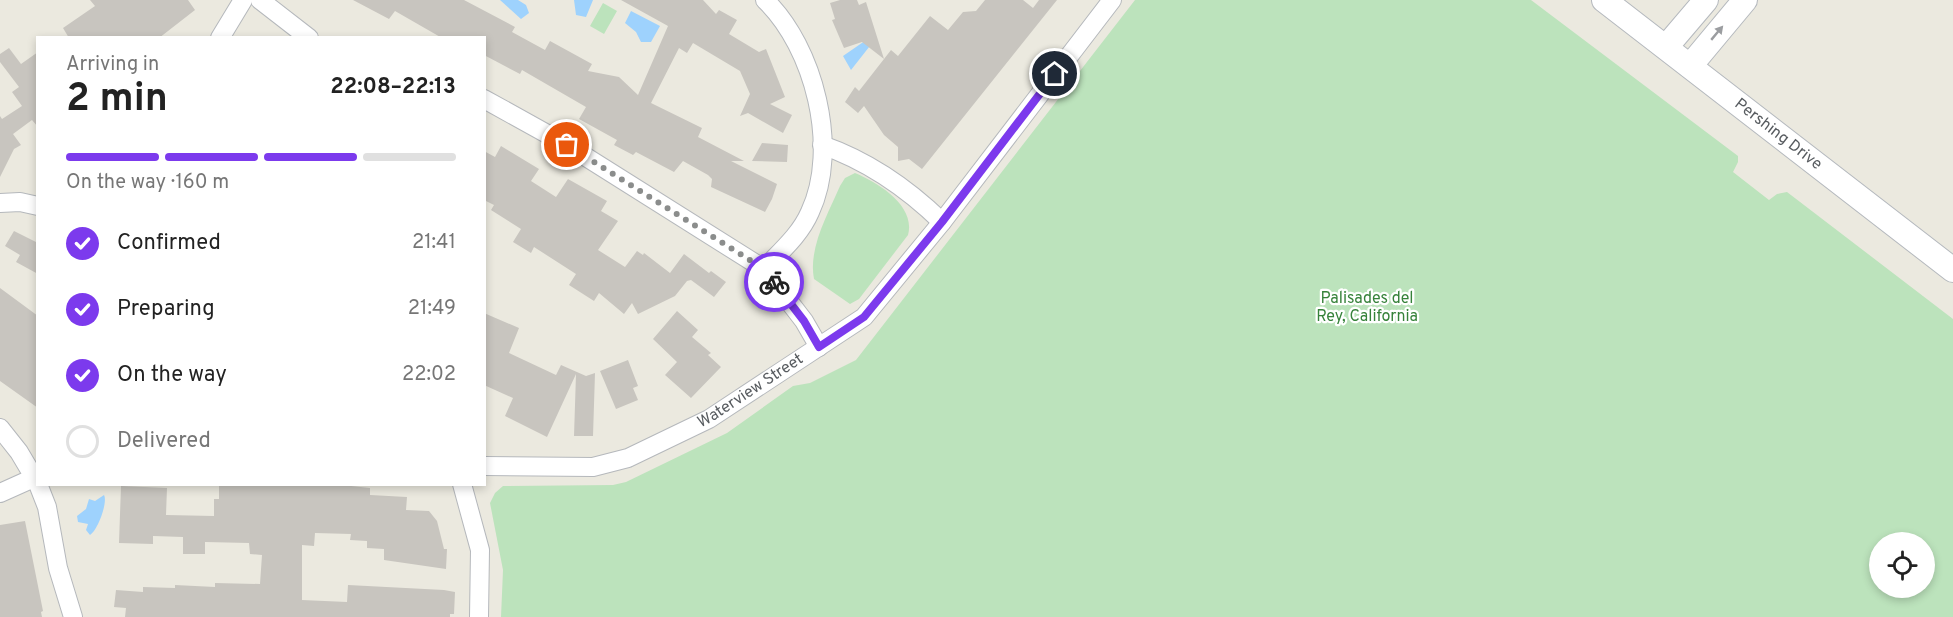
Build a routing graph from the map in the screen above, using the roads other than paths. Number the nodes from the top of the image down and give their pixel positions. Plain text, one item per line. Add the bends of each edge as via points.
1 (243, 0) edge
2 (260, 0) edge
3 (765, 0) edge
4 (1112, 0) edge
5 (1605, 0) edge
6 (1706, 0) edge
7 (1745, 0) edge
8 (221, 36) edge
9 (306, 36) edge
10 (1666, 47) junction
11 (1690, 66) junction
12 (486, 100) edge
13 (822, 145) junction
14 (0, 203) edge
15 (36, 206) edge
16 (942, 222) junction
17 (764, 269) junction
18 (1953, 270) edge
19 (819, 347) junction
20 (0, 428) edge
21 (486, 466) edge
22 (36, 479) edge
23 (36, 481) edge
24 (39, 486) edge
25 (463, 486) edge
26 (0, 493) edge
27 (73, 617) edge
28 (480, 617) edge

1 - 8 street
2 - 9 street
3 - 13 street via 795,38 808,66
4 - 16 street, Waterview Street
5 - 10 main road, Pershing Drive
6 - 10 main road
11 -> 7 main road
10 - 11 main road, Pershing Drive
11 - 18 main road, Pershing Drive
12 - 17 street via 567,145
13 - 16 street via 854,156 893,181
13 - 17 street via 820,185 810,212 798,234
14 - 15 street
16 - 19 street, Waterview Street via 864,317
17 - 19 street
19 - 21 street, Waterview Street via 709,419 610,465
20 - 22 street
23 - 26 street
24 - 27 street
25 - 28 street via 480,550

